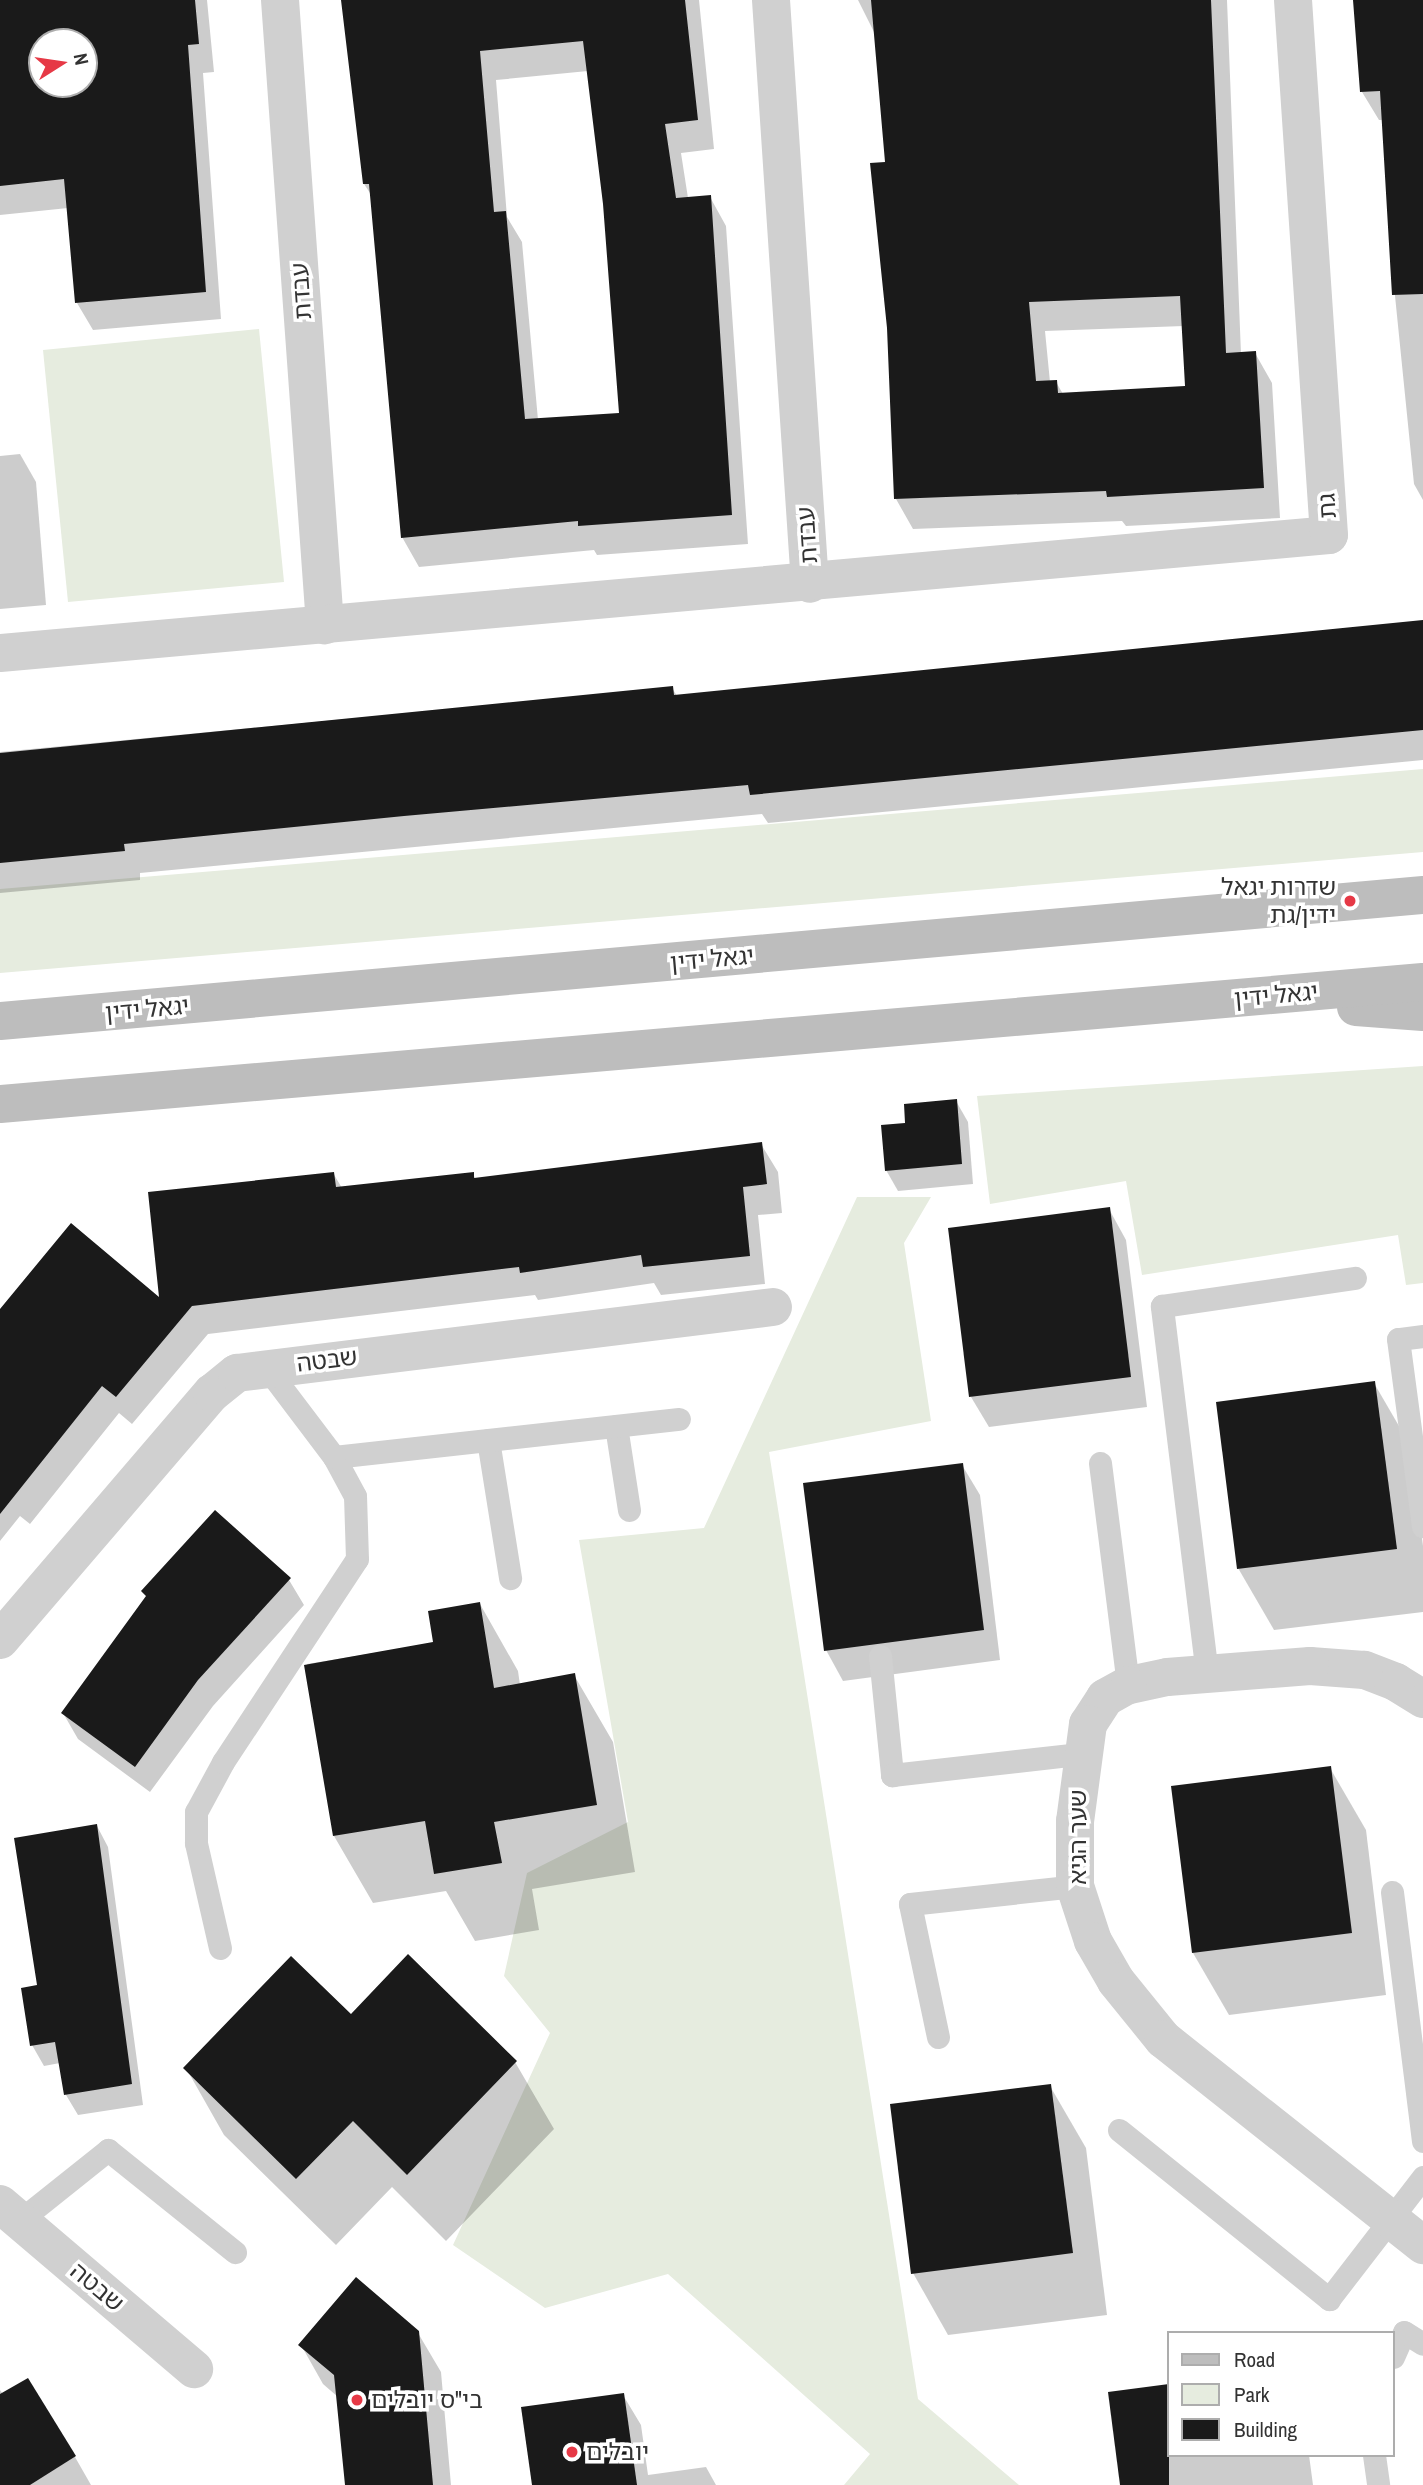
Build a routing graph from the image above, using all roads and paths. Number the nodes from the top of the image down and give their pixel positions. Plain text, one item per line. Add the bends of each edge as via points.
1 (280, 0) edge
2 (771, 0) edge
3 (1293, 0) edge
4 (810, 584) junction
5 (325, 625) junction
6 (0, 653) edge
7 (1423, 895) edge
8 (1423, 982) edge
9 (1239, 998) junction
10 (1423, 1012) edge
11 (0, 1021) edge
12 (0, 1104) edge
13 (1355, 1278) dead end
14 (773, 1307) dead end
15 (1423, 1336) edge
16 (266, 1367) junction
17 (679, 1419) dead end
18 (616, 1426) junction
19 (488, 1440) junction
20 (334, 1457) junction
21 (1419, 1458) edge
22 (1100, 1463) dead end
23 (629, 1510) dead end
24 (1423, 1526) edge
25 (510, 1578) dead end
26 (0, 1640) edge
27 (880, 1656) dead end
28 (1207, 1674) junction
29 (1128, 1685) junction
30 (1423, 1699) edge
31 (1080, 1754) junction
32 (1075, 1886) junction
33 (1392, 1892) dead end
34 (220, 1948) dead end
35 (938, 2037) dead end
36 (1119, 2130) dead end
37 (1423, 2141) edge
38 (1423, 2177) edge
39 (10, 2213) edge
40 (1390, 2219) junction
41 (1423, 2245) edge
42 (236, 2252) dead end
43 (1423, 2344) edge
44 (1395, 2352) edge
45 (194, 2369) dead end
46 (1374, 2457) edge
47 (1378, 2485) edge

1 - 5 street, עבדת
2 - 4 street, עבדת
3 - 4 street, גת via 1329,535
4 - 5 street, עבדת
5 - 6 street, עבדת
7 - 11 main road, יגאל ידין
8 - 9 main road, יגאל ידין
9 - 10 main road
9 - 12 main road, יגאל ידין
13 - 28 lane via 1162,1306
14 - 16 street, שבטה
15 - 21 lane via 1398,1339
16 - 20 lane
16 - 26 street, שבטה via 237,1373 212,1393
17 - 18 lane
18 - 19 lane
18 - 23 lane
19 - 20 lane
19 - 25 lane
20 - 34 lane via 355,1496 358,1559 223,1762 196,1812 196,1843
21 - 24 lane
22 - 29 lane
27 - 31 lane via 892,1775
28 - 29 street, שער הגיא
28 - 30 street, שער הגיא via 1310,1666 1364,1670
29 - 31 street, שער הגיא via 1105,1698 1088,1724
31 - 32 street, שער הגיא
32 - 35 lane via 910,1904
32 - 40 street, שער הגיא via 1093,1941 1116,1981 1163,2039
33 - 37 lane
36 - 40 lane via 1329,2299
38 - 40 lane
39 - 42 lane via 108,2150
39 - 45 street, שבטה
40 - 41 street, שער הגיא
43 - 44 lane via 1404,2332
46 - 47 lane

